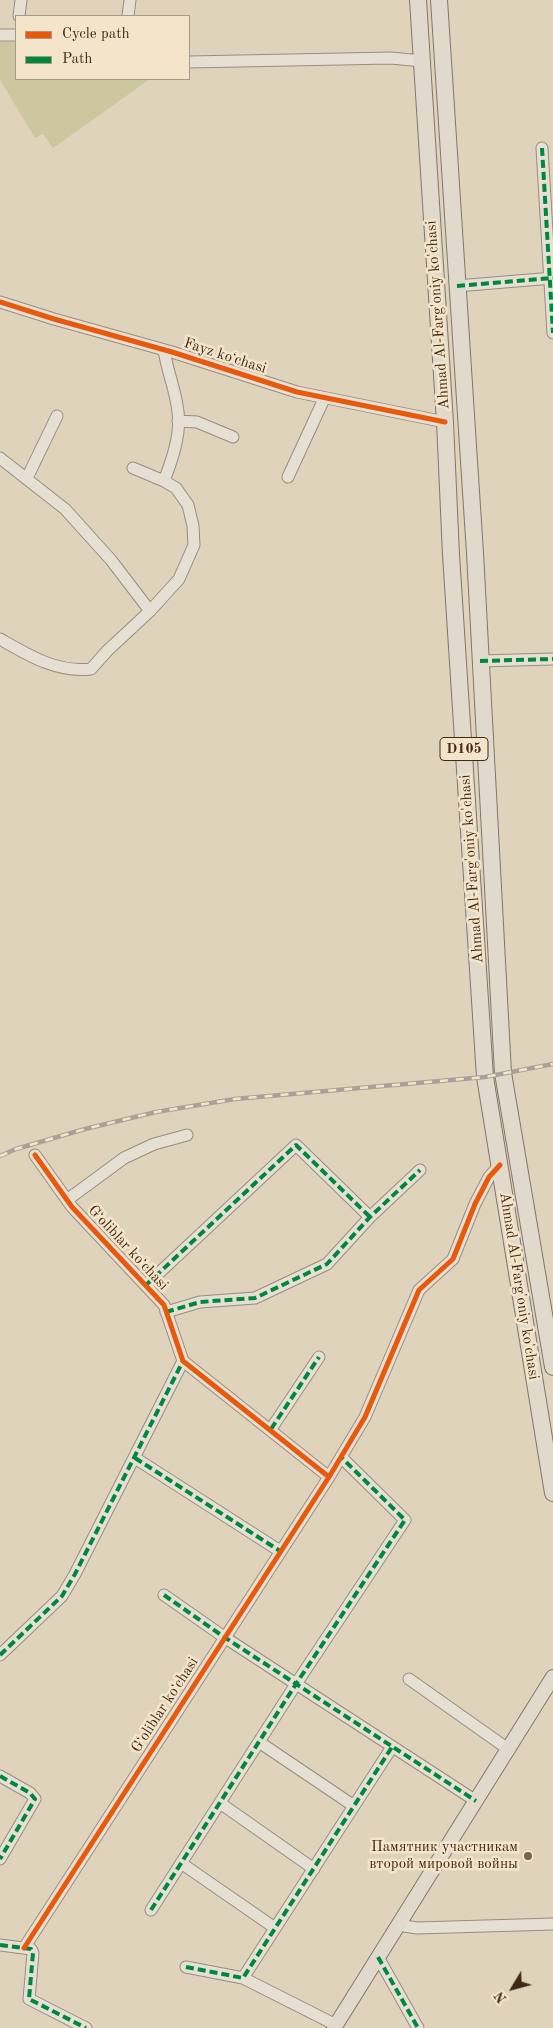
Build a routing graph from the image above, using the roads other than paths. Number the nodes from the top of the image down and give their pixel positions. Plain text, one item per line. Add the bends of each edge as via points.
1 (21, 0) edge
2 (130, 0) edge
3 (418, 0) edge
4 (440, 0) edge
5 (19, 15) edge
6 (128, 15) edge
7 (0, 34) edge
8 (15, 35) edge
9 (422, 60) junction
10 (190, 62) edge
11 (542, 148) dead end
12 (551, 278) edge
13 (457, 286) junction
14 (0, 302) edge
15 (553, 332) edge
16 (164, 350) junction
17 (324, 399) junction
18 (57, 416) dead end
19 (178, 421) junction
20 (445, 422) junction
21 (232, 437) dead end
22 (0, 458) edge
23 (133, 468) dead end
24 (288, 477) dead end
25 (27, 478) junction
26 (164, 481) junction
27 (476, 553) junction
28 (451, 554) junction
29 (150, 611) junction
30 (0, 639) edge
31 (553, 659) edge
32 (480, 661) junction
33 (187, 1136) dead end
34 (35, 1155) dead end
35 (500, 1165) junction
36 (420, 1170) dead end
37 (66, 1200) junction
38 (370, 1217) junction
39 (146, 1285) junction
40 (166, 1312) junction
41 (319, 1357) dead end
42 (183, 1361) junction
43 (553, 1367) edge
44 (547, 1420) edge
45 (270, 1430) junction
46 (341, 1457) junction
47 (135, 1458) junction
48 (329, 1477) junction
49 (553, 1493) edge
50 (280, 1551) junction
51 (164, 1595) dead end
52 (224, 1637) junction
53 (0, 1655) edge
54 (553, 1677) edge
55 (410, 1679) dead end
56 (296, 1684) junction
57 (259, 1742) junction
58 (392, 1747) junction
59 (508, 1749) junction
60 (0, 1776) edge
61 (476, 1801) junction
62 (220, 1803) junction
63 (354, 1806) junction
64 (0, 1859) edge
65 (181, 1863) junction
66 (314, 1869) junction
67 (151, 1910) dead end
68 (553, 1924) edge
69 (398, 1925) junction
70 (276, 1928) junction
71 (0, 1945) edge
72 (24, 1948) junction
73 (378, 1957) junction
74 (186, 1967) dead end
75 (243, 1978) junction
76 (335, 2026) edge
77 (86, 2028) edge
78 (418, 2028) edge

1 - 5 street
2 - 6 street
3 - 9 highway, Ahmad Al-Farg'oniy ko'chasi / D105
4 - 13 highway, Ahmad Al-Farg'oniy ko'chasi / D105
7 - 8 street
9 - 10 street
9 - 20 highway, Ahmad Al-Farg'oniy ko'chasi / D105
11 - 12 street
12 - 13 street
12 - 15 street
13 - 27 highway, Ahmad Al-Farg'oniy ko'chasi / D105
14 - 16 street, Fayz koʻchasi
16 - 17 street, Fayz koʻchasi
16 - 19 street
17 - 20 street, Fayz koʻchasi
17 - 24 street
18 - 25 street
19 - 21 street via 197,422
19 - 26 street via 172,459
20 - 28 highway, Ahmad Al-Farg'oniy ko'chasi / D105
22 - 25 street
23 - 26 street
25 - 29 street via 66,509
26 - 29 street via 176,488 188,505 194,545 179,579
27 - 28 highway
27 - 32 highway, Ahmad Al-Farg'oniy ko'chasi / D105
28 - 35 highway, Ahmad Al-Farg'oniy ko'chasi / D105 via 484,1068
29 - 30 street via 91,669 50,665
31 - 32 street
32 - 43 highway, Ahmad Al-Farg'oniy ko'chasi / D105 via 503,1074
33 - 37 street via 154,1144 124,1158
34 - 37 street, Gʻoliblar koʻchasi
35 - 44 highway, Ahmad Al-Farg'oniy ko'chasi / D105
35 - 46 street, Gʻoliblar koʻchasi via 478,1197 453,1259 419,1290 365,1417
36 - 38 street
37 - 39 street, Gʻoliblar koʻchasi
38 - 39 street via 296,1145
38 - 40 street via 327,1264 304,1276 255,1298 200,1302
39 - 40 street, Gʻoliblar koʻchasi via 164,1305
40 - 42 street, Gʻoliblar koʻchasi
41 - 45 street
42 - 45 street
42 - 47 street
44 - 49 highway, Ahmad Al-Farg'oniy ko'chasi / D105
45 - 48 street
46 - 48 street, Gʻoliblar koʻchasi
46 - 56 street via 405,1520
47 - 50 street
47 - 53 street via 84,1560 62,1596
48 - 50 street, Gʻoliblar koʻchasi
50 - 52 street, Gʻoliblar koʻchasi
51 - 52 street
52 - 56 street
52 - 72 street, Gʻoliblar koʻchasi
54 - 59 main road
55 - 59 street
56 - 57 street
56 - 58 street
57 - 62 street
57 - 63 street
58 - 61 street
58 - 63 street
59 - 61 main road
60 - 64 street via 30,1793 35,1800
61 - 69 main road
62 - 65 street
62 - 66 street
63 - 66 street
65 - 67 street
65 - 70 street
66 - 70 street
68 - 69 street via 417,1928
69 - 73 main road
70 - 75 street
71 - 72 street
72 - 77 street via 31,1949 33,1953 29,1999
73 - 76 main road
73 - 78 street
74 - 75 street
75 - 76 street

